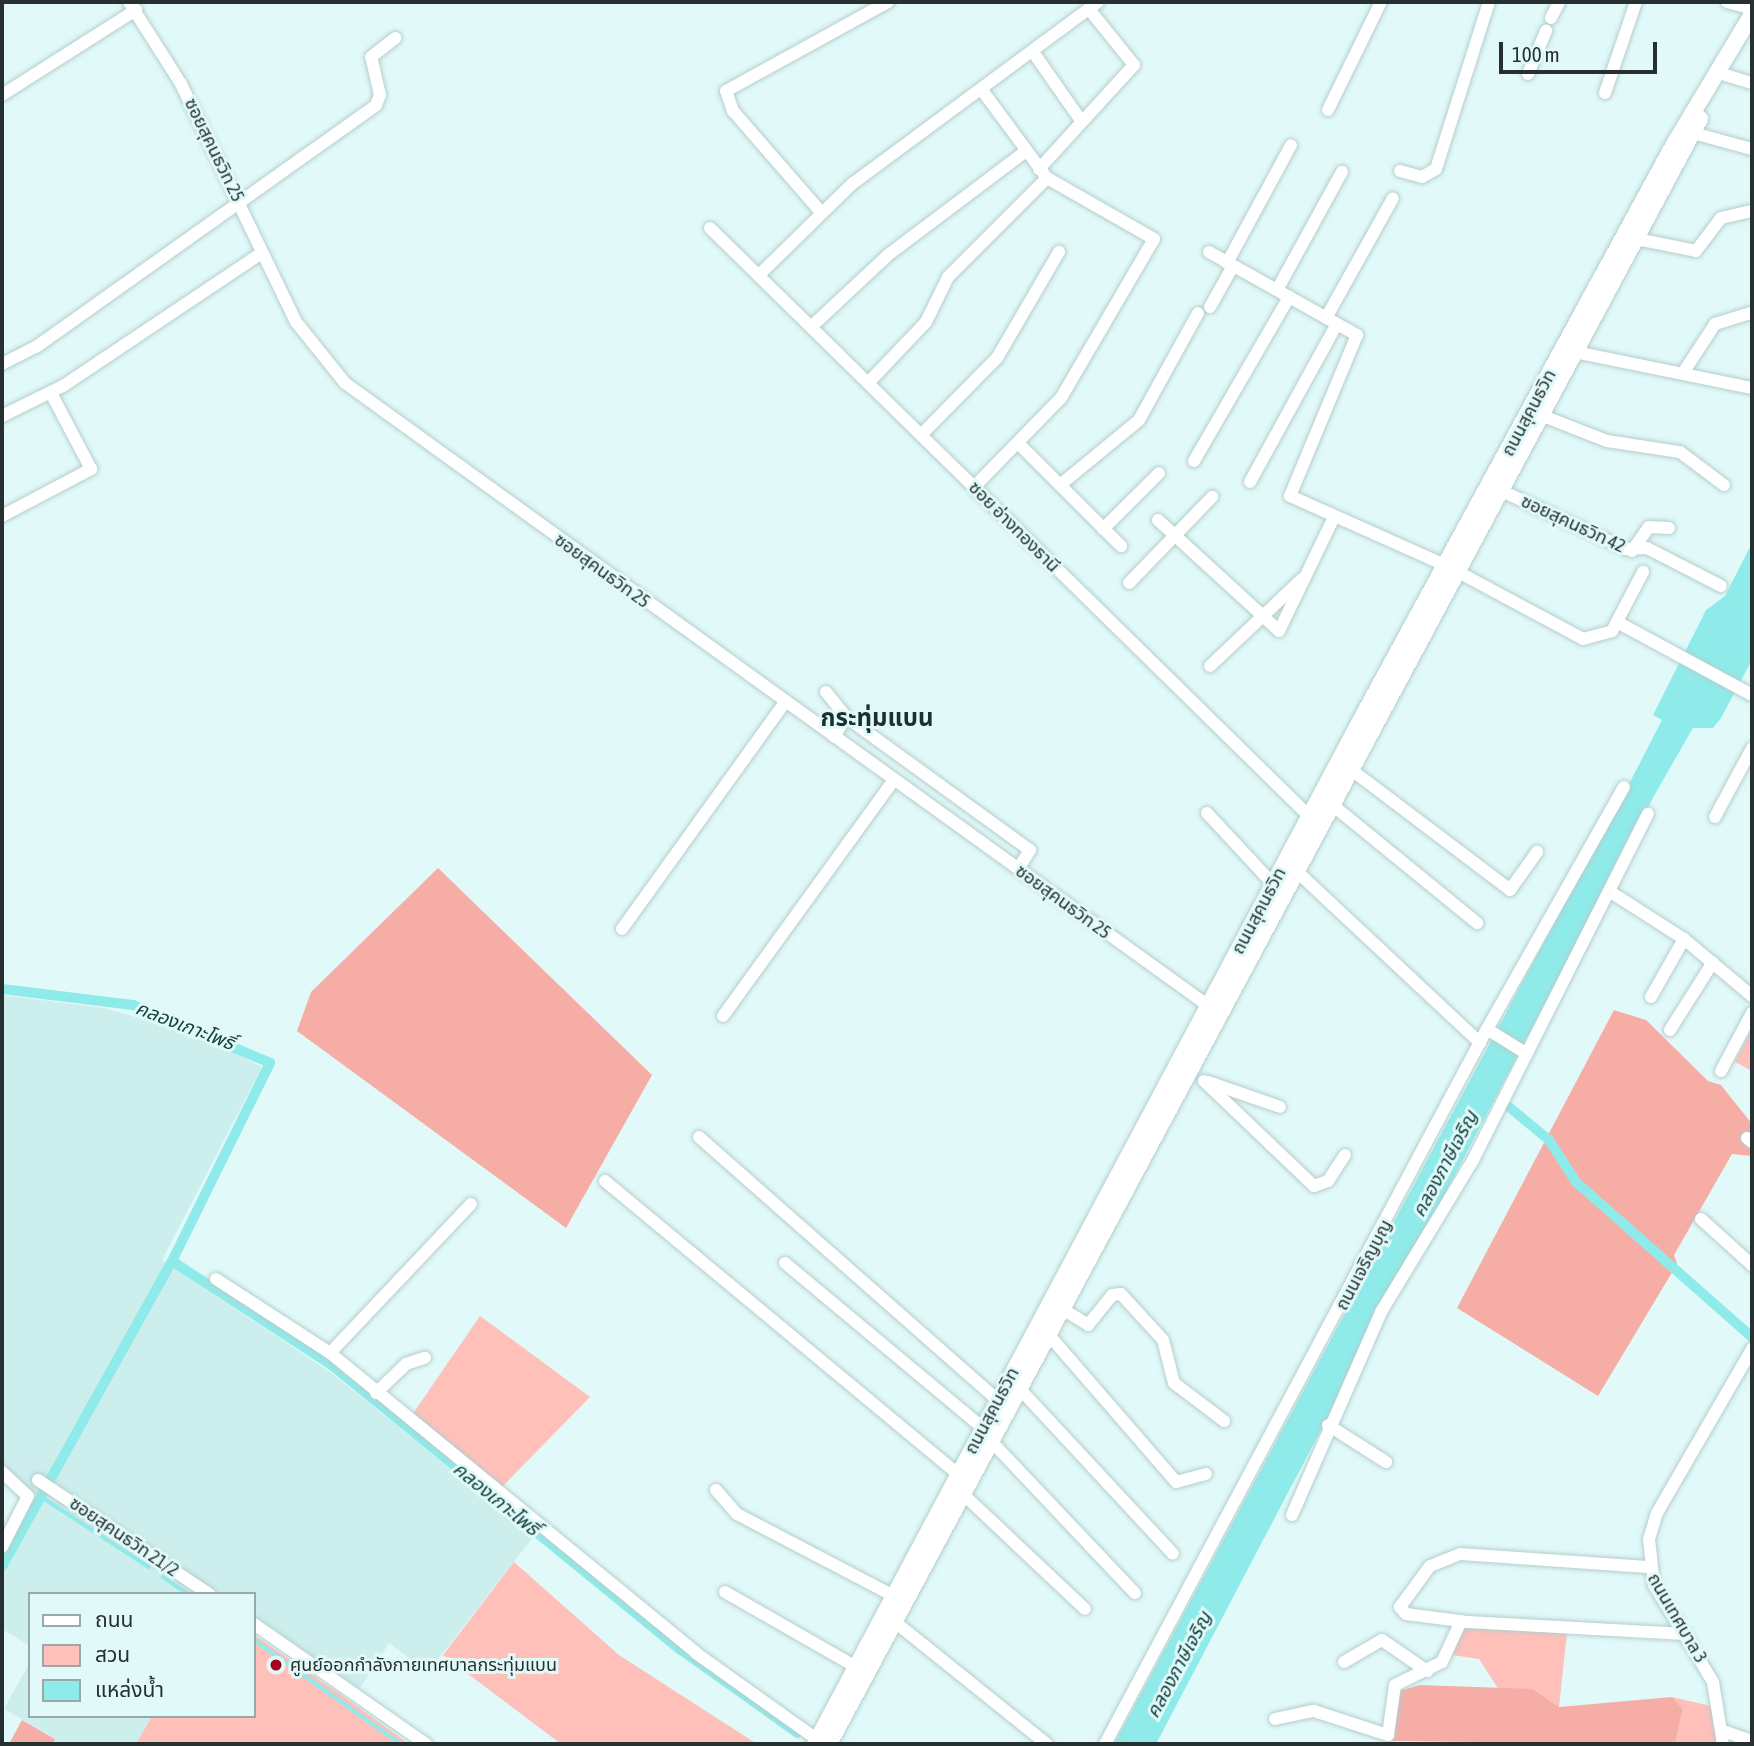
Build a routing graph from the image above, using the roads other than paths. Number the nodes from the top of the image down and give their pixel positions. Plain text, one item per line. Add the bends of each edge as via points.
1 (888, 2) edge
2 (1381, 2) edge
3 (1489, 2) edge
4 (1559, 2) edge
5 (1636, 2) edge
6 (1727, 2) edge
7 (1094, 5) edge
8 (133, 6) edge
9 (1551, 18) dead end
10 (1747, 21) edge
11 (1546, 32) dead end
12 (395, 38) dead end
13 (1033, 52) junction
14 (1528, 74) dead end
15 (1716, 78) junction
16 (1752, 83) edge
17 (982, 90) junction
18 (1605, 93) dead end
19 (2, 95) edge
20 (1328, 110) dead end
21 (1082, 121) junction
22 (1688, 132) junction
23 (1290, 145) dead end
24 (1752, 149) edge
25 (1026, 152) junction
26 (1401, 171) dead end
27 (1342, 172) dead end
28 (1043, 173) junction
29 (1393, 198) dead end
30 (238, 199) junction
31 (820, 211) junction
32 (1752, 211) edge
33 (710, 228) dead end
34 (1637, 239) junction
35 (1059, 252) dead end
36 (1209, 252) dead end
37 (262, 253) junction
38 (1230, 264) junction
39 (759, 275) junction
40 (1276, 290) junction
41 (1600, 296) junction
42 (1289, 297) junction
43 (1752, 313) edge
44 (1332, 321) junction
45 (811, 327) junction
46 (1571, 351) junction
47 (2, 364) edge
48 (1685, 370) junction
49 (868, 383) junction
50 (1752, 388) edge
51 (51, 393) junction
52 (2, 416) edge
53 (1543, 416) junction
54 (921, 435) junction
55 (1018, 443) junction
56 (1194, 461) dead end
57 (1158, 473) dead end
58 (1250, 482) dead end
59 (1060, 485) junction
60 (1724, 485) dead end
61 (974, 487) junction
62 (1502, 491) junction
63 (1212, 497) dead end
64 (2, 516) edge
65 (1334, 517) junction
66 (1158, 520) dead end
67 (1669, 528) dead end
68 (1103, 529) junction
69 (1175, 536) junction
70 (1121, 546) dead end
71 (1632, 551) junction
72 (1453, 569) junction
73 (1643, 572) dead end
74 (1307, 574) junction
75 (1129, 583) dead end
76 (1721, 586) dead end
77 (1260, 619) junction
78 (1616, 622) junction
79 (1210, 666) dead end
80 (826, 692) dead end
81 (1746, 692) edge
82 (785, 702) junction
83 (846, 717) junction
84 (834, 737) junction
85 (1752, 748) edge
86 (1345, 765) junction
87 (894, 780) junction
88 (1624, 787) dead end
89 (1330, 803) junction
90 (1207, 813) dead end
91 (1648, 814) dead end
92 (1715, 817) dead end
93 (1314, 821) junction
94 (1537, 852) dead end
95 (1291, 865) junction
96 (1018, 869) junction
97 (1273, 884) junction
98 (1609, 891) junction
99 (1477, 923) dead end
100 (622, 929) dead end
101 (1684, 939) junction
102 (1713, 962) junction
103 (1752, 996) edge
104 (1651, 997) dead end
105 (1214, 1010) junction
106 (1752, 1013) edge
107 (723, 1016) dead end
108 (1670, 1030) dead end
109 (1490, 1031) junction
110 (1480, 1042) junction
111 (1525, 1053) junction
112 (1188, 1071) junction
113 (1721, 1071) dead end
114 (1204, 1081) junction
115 (1280, 1107) dead end
116 (699, 1137) dead end
117 (1345, 1154) dead end
118 (605, 1181) dead end
119 (471, 1204) dead end
120 (1701, 1219) dead end
121 (785, 1263) dead end
122 (1752, 1265) edge
123 (216, 1279) dead end
124 (1061, 1308) junction
125 (1048, 1334) junction
126 (1752, 1349) edge
127 (330, 1353) junction
128 (425, 1358) dead end
129 (1019, 1388) junction
130 (376, 1392) junction
131 (998, 1401) junction
132 (1224, 1421) dead end
133 (1328, 1425) junction
134 (990, 1436) junction
135 (1386, 1462) dead end
136 (2, 1472) edge
137 (1206, 1474) dead end
138 (959, 1475) junction
139 (44, 1483) dead end
140 (716, 1490) dead end
141 (964, 1494) junction
142 (1292, 1515) dead end
143 (2, 1547) edge
144 (1173, 1555) dead end
145 (1647, 1567) junction
146 (206, 1592) edge
147 (725, 1592) dead end
148 (1135, 1593) dead end
149 (894, 1596) junction
150 (1085, 1608) dead end
151 (1461, 1621) junction
152 (895, 1622) junction
153 (256, 1625) edge
154 (1685, 1634) junction
155 (1344, 1662) dead end
156 (856, 1667) junction
157 (1427, 1671) junction
158 (1275, 1719) dead end
159 (1723, 1737) edge
160 (1752, 1741) edge
161 (821, 1743) edge
162 (426, 1744) edge
163 (1047, 1744) edge
164 (1105, 1744) edge

1 - 31 street via 726,91 733,111
2 - 20 street
3 - 26 street via 1436,169 1422,177
4 - 9 street
5 - 18 street
6 - 10 street
7 - 13 street
7 - 21 street via 1134,65
8 - 19 street
8 - 30 street, ซอยสุคนธวิท 25
10 - 15 main road, ถนนสุคนธวิท
11 - 14 street
12 - 30 street via 371,57 380,95 376,105
13 - 17 street
13 - 21 street
15 - 16 street
15 - 22 main road, ถนนสุคนธวิท
17 - 25 street
17 - 31 street
21 - 28 street
22 - 24 street
22 - 34 main road, ถนนสุคนธวิท
22 - 41 main road, ถนนสุคนธวิท
23 - 38 street
25 - 28 street
25 - 45 street via 888,255
27 - 40 street
28 - 49 street via 948,277 926,322
28 - 55 street via 1154,239 1069,386
29 - 44 street
30 - 37 street, ซอยสุคนธวิท 25
30 - 47 street via 36,347
31 - 39 street
32 - 34 street via 1721,218 1696,251
33 - 39 street, ซอย อ่างทองธานี
34 - 41 main road, ถนนสุคนธวิท
35 - 54 street via 997,358
36 - 38 street
37 - 51 street
37 - 82 street, ซอยสุคนธวิท 25 via 296,322 361,397
38 - 40 street
38 - 59 street via 1139,420
39 - 45 street, ซอย อ่างทองธานี
40 - 42 street
41 - 46 main road, ถนนสุคนธวิท
42 - 44 street
42 - 56 street
43 - 48 street via 1715,324
44 - 58 street
44 - 65 street via 1359,342 1290,496
45 - 49 street, ซอย อ่างทองธานี
46 - 48 street
46 - 53 main road, ถนนสุคนธวิท
46 - 72 main road, ถนนสุคนธวิท
48 - 50 street
49 - 54 street, ซอย อ่างทองธานี
51 - 52 street
51 - 64 street via 91,469
53 - 60 street via 1607,441 1681,452
53 - 62 main road, ถนนสุคนธวิท
54 - 61 street, ซอย อ่างทองธานี
55 - 59 street
55 - 61 street
57 - 68 street
59 - 68 street
61 - 93 street, ซอย อ่างทองธานี
62 - 71 street, ซอยสุคนธวิท 42
62 - 72 main road, ถนนสุคนธวิท
63 - 69 street
65 - 72 street
65 - 74 street
66 - 69 street
67 - 71 street via 1649,527
68 - 70 street
69 - 75 street
69 - 77 street
71 - 76 street, ซอยสุคนธวิท 42 via 1647,548
72 - 78 street via 1583,639 1605,637
72 - 86 main road, ถนนสุคนธวิท
73 - 78 street
74 - 77 street
74 - 77 street via 1281,631
77 - 79 street
78 - 81 street
80 - 83 street
82 - 84 street, ซอยสุคนธวิท 25
82 - 100 street
83 - 84 street
83 - 96 street via 1030,850
84 - 87 street, ซอยสุคนธวิท 25
85 - 92 street
86 - 89 main road, ถนนสุคนธวิท
86 - 93 main road, ถนนสุคนธวิท
86 - 94 street via 1510,890
87 - 96 street, ซอยสุคนธวิท 25
87 - 107 street
88 - 109 street, ถนนเจริญบุญ
89 - 93 main road, ถนนสุคนธวิท
89 - 99 street
90 - 97 street
91 - 98 street
93 - 95 main road, ถนนสุคนธวิท
95 - 97 main road, ถนนสุคนธวิท
95 - 105 main road, ถนนสุคนธวิท
95 - 110 street
96 - 105 street, ซอยสุคนธวิท 25
97 - 105 main road, ถนนสุคนธวิท
98 - 101 street
98 - 111 street
101 - 102 street
101 - 104 street
102 - 103 street
102 - 108 street
105 - 112 main road, ถนนสุคนธวิท
105 - 131 main road, ถนนสุคนธวิท
106 - 113 street
109 - 110 street, ถนนเจริญบุญ
109 - 111 street
110 - 164 street, ถนนเจริญบุญ
111 - 133 street via 1458,1187 1381,1312
112 - 114 street
112 - 124 main road, ถนนสุคนธวิท
114 - 115 street
114 - 117 street via 1314,1186 1328,1181
116 - 131 street
118 - 138 street
119 - 127 street
120 - 122 street
121 - 134 street
123 - 127 street
124 - 125 main road, ถนนสุคนธวิท
124 - 132 street via 1088,1325 1112,1295 1121,1294 1163,1340 1174,1383
125 - 129 main road, ถนนสุคนธวิท
125 - 137 street via 1176,1482
126 - 145 street, ถนนเทศบาล 3 via 1657,1513
127 - 130 street
128 - 130 street via 406,1364
129 - 134 main road, ถนนสุคนธวิท
129 - 144 street
130 - 161 street via 696,1653
131 - 134 main road, ถนนสุคนธวิท
133 - 135 street
133 - 142 street
134 - 138 main road, ถนนสุคนธวิท
134 - 141 main road, ถนนสุคนธวิท
134 - 148 street
136 - 143 street via 28,1496
138 - 149 main road, ถนนสุคนธวิท
139 - 146 street, ซอยสุคนธวิท 21/2
140 - 149 street via 737,1514
141 - 150 street
141 - 152 main road, ถนนสุคนธวิท
145 - 151 street via 1449,1556 1430,1566 1401,1610
145 - 154 street, ถนนเทศบาล 3
147 - 156 street
149 - 156 main road, ถนนสุคนธวิท
151 - 154 street
151 - 157 street via 1442,1662
152 - 161 main road, ถนนสุคนธวิท
152 - 163 street
153 - 162 street
154 - 159 street, ถนนเทศบาล 3 via 1713,1682
155 - 157 street via 1382,1640
156 - 161 main road, ถนนสุคนธวิท
157 - 158 street via 1395,1685 1388,1735 1314,1711
159 - 160 street

